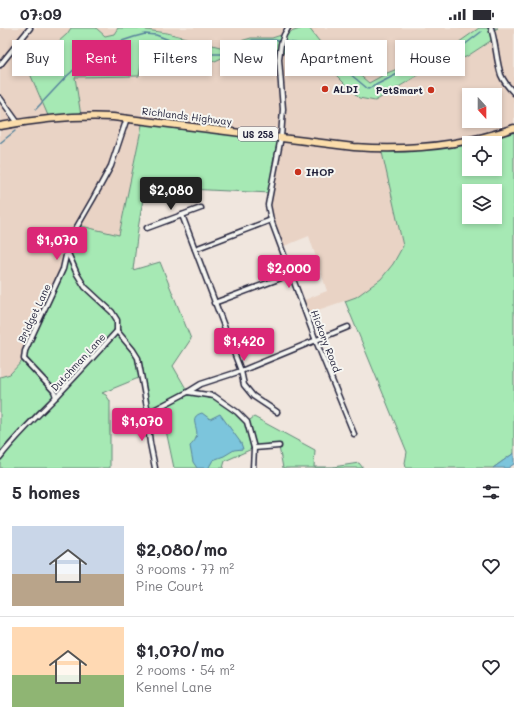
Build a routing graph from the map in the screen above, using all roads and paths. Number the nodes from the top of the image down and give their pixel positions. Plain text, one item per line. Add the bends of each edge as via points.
1 (30, 28) edge
2 (288, 28) edge
3 (492, 28) edge
4 (0, 65) edge
5 (514, 93) edge
6 (0, 98) edge
7 (126, 118) junction
8 (18, 123) junction
9 (0, 126) edge
10 (514, 128) edge
11 (281, 137) junction
12 (201, 208) dead end
13 (182, 215) junction
14 (271, 220) junction
15 (147, 228) dead end
16 (195, 249) junction
17 (67, 250) junction
18 (292, 274) junction
19 (214, 303) junction
20 (348, 327) dead end
21 (117, 331) junction
22 (316, 341) junction
23 (241, 372) junction
24 (188, 392) junction
25 (56, 397) junction
26 (277, 412) dead end
27 (148, 413) junction
28 (354, 434) dead end
29 (279, 446) dead end
30 (254, 448) junction
31 (0, 457) edge
32 (155, 468) edge
33 (253, 468) edge

1 - 4 street
2 - 11 street, Hickory Road via 281,44 279,59 284,109
3 - 5 street via 502,75
6 - 8 street
7 - 8 main road, Richlands Highway / US 258 via 81,116
7 - 11 main road, Richlands Highway / US 258
7 - 17 street, Bridget Lane via 111,166 67,244
8 - 9 main road, Richlands Highway / US 258
10 - 11 main road, Richlands Highway / US 258 via 470,140 412,148 359,147
11 - 14 street, Hickory Road via 268,205
12 - 13 street
13 - 15 street
13 - 16 street
14 - 16 street
14 - 18 street, Hickory Road
16 - 19 street
17 - 21 street, Dutchman Lane via 85,287 117,320
17 - 25 street, Bridget Lane via 63,269 25,351 24,359 54,391
18 - 19 street
18 - 22 street, Hickory Road
19 - 23 street
20 - 22 street
21 - 25 street, Dutchman Lane
21 - 27 street via 138,358
22 - 23 street
22 - 28 street, Hickory Road
23 - 24 street via 201,384
23 - 26 street via 244,385 253,396
24 - 27 street
24 - 30 street via 214,396 238,412 247,422
25 - 31 street, Dutchman Lane
27 - 32 street
29 - 30 street
30 - 33 street

